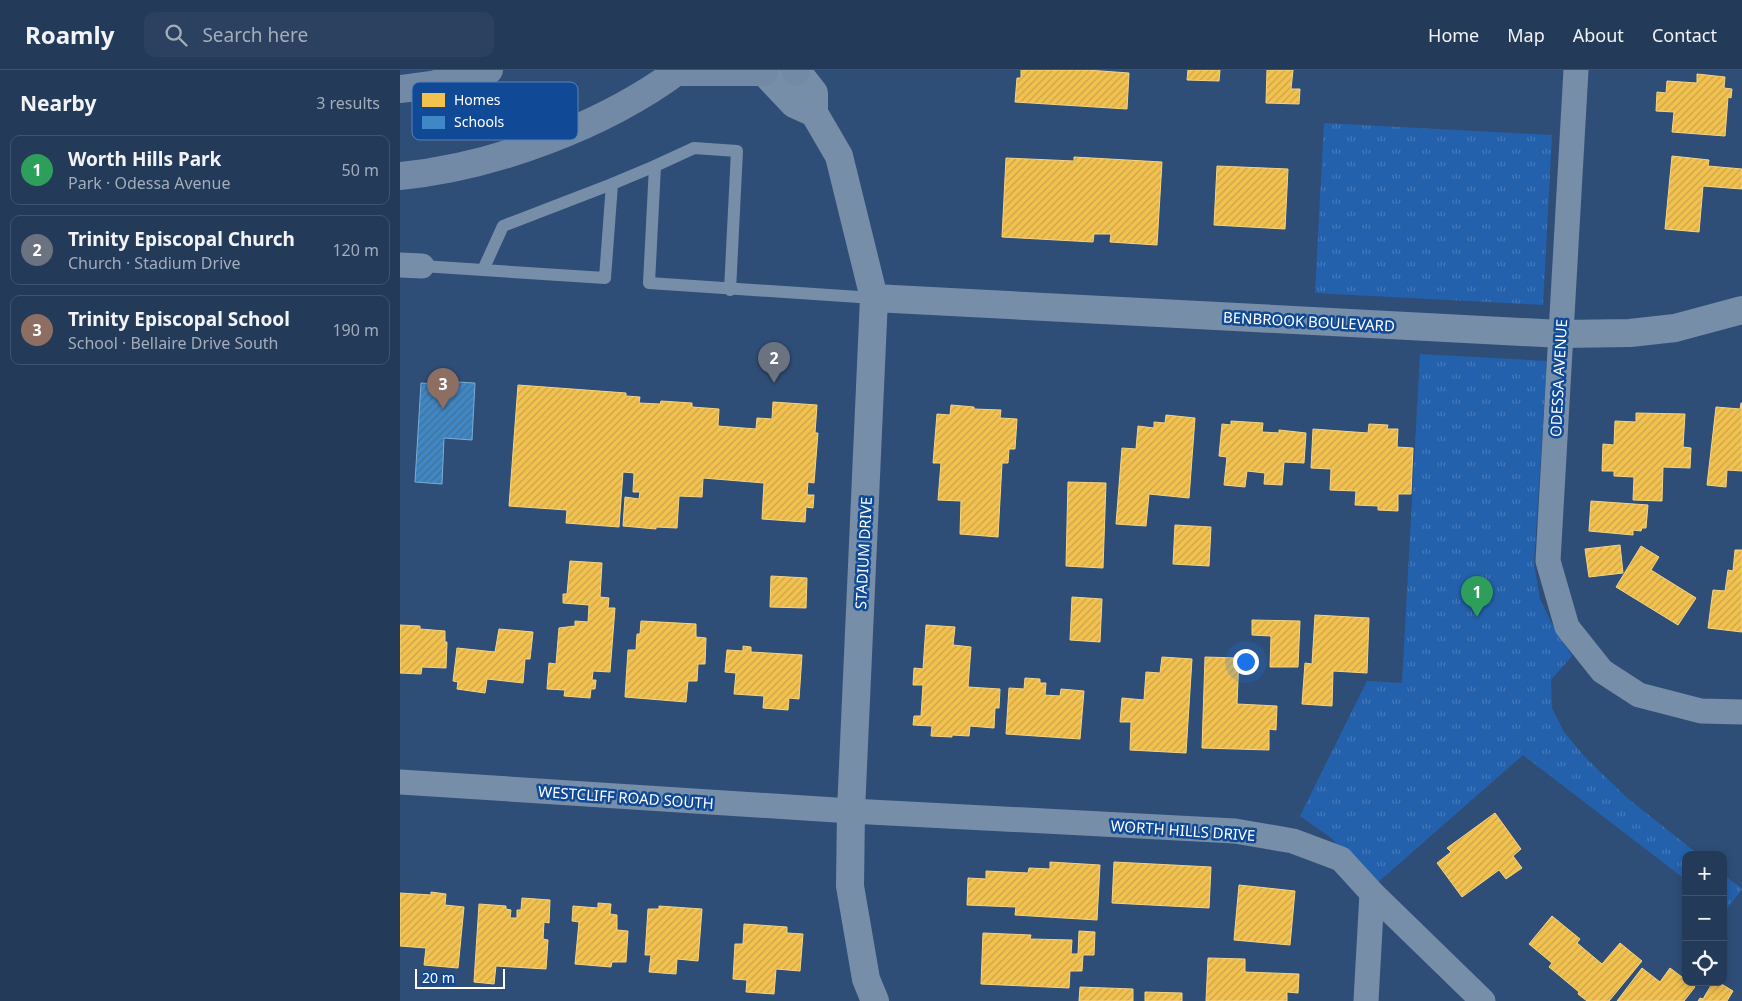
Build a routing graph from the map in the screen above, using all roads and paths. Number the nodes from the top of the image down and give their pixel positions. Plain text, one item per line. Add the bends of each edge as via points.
1 (489, 70) edge
2 (796, 70) edge
3 (1576, 70) edge
4 (677, 71) edge
5 (763, 71) edge
6 (443, 82) edge
7 (814, 113) junction
8 (578, 127) edge
9 (547, 140) edge
10 (655, 166) junction
11 (400, 176) edge
12 (612, 184) junction
13 (411, 265) edge
14 (483, 270) junction
15 (730, 290) junction
16 (874, 298) junction
17 (1742, 310) edge
18 (1561, 334) junction
19 (1742, 712) edge
20 (400, 782) edge
21 (852, 811) junction
22 (1372, 893) junction
23 (875, 1001) edge
24 (1366, 1001) edge
25 (1483, 1001) edge

1 - 6 main road
2 - 7 street, STADIUM DRIVE via 814,93
3 - 18 street, ODESSA AVENUE
4 - 5 main road
4 - 8 main road via 633,100
5 - 7 street via 794,104
7 - 16 street, STADIUM DRIVE via 839,156
9 - 11 main road via 485,161
10 - 12 lane
10 - 15 lane via 649,283
10 - 15 lane via 694,148 737,151
12 - 14 lane via 503,226
12 - 14 lane via 605,278
13 - 14 lane
15 - 16 lane
16 - 18 street, BENBROOK BOULEVARD
16 - 21 street, STADIUM DRIVE
17 - 18 street, BENBROOK BOULEVARD via 1675,328
18 - 19 street, ODESSA AVENUE via 1548,561 1566,627 1602,671 1639,695 1701,711
20 - 21 street, WESTCLIFF ROAD SOUTH
21 - 22 street, WORTH HILLS DRIVE via 1235,831 1293,840 1342,859
21 - 23 street, STADIUM DRIVE via 850,886 866,979
22 - 24 street
22 - 25 street, WORTH HILLS DRIVE

